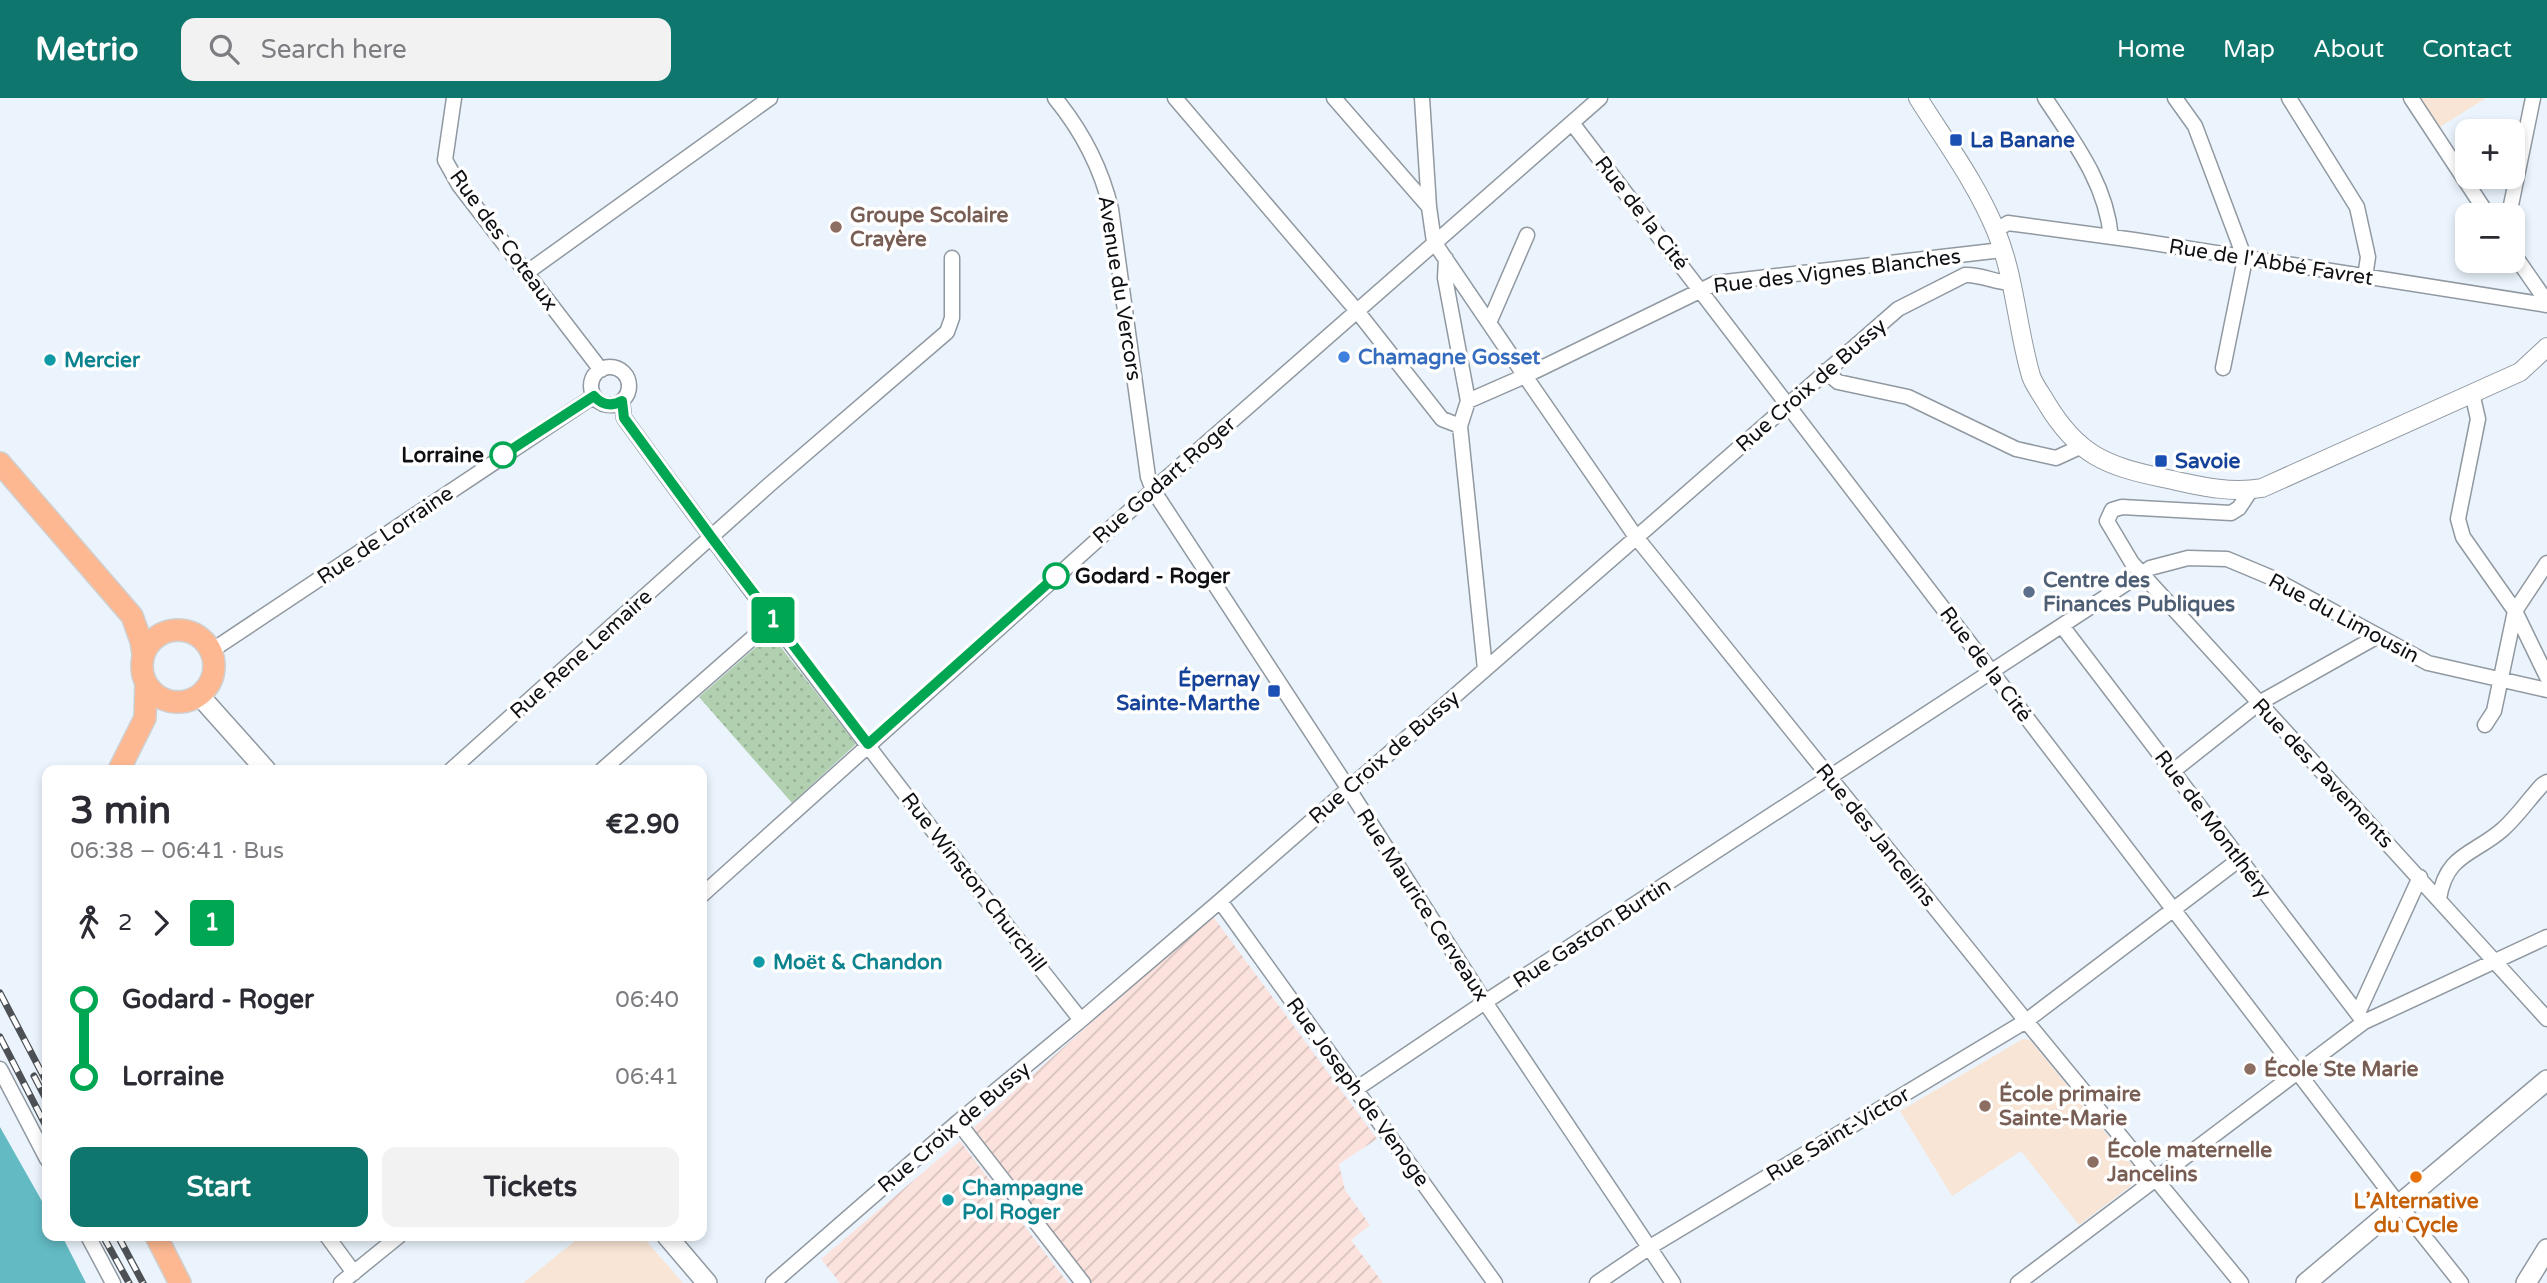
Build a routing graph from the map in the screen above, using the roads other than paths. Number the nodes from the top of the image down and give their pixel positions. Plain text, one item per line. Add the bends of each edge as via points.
1 (454, 98) edge
2 (770, 98) edge
3 (1055, 98) edge
4 (1175, 98) edge
5 (1334, 98) edge
6 (1422, 98) edge
7 (1600, 98) edge
8 (1918, 98) edge
9 (2045, 98) edge
10 (2175, 98) edge
11 (2289, 98) edge
12 (2411, 98) edge
13 (2533, 98) edge
14 (1572, 123) junction
15 (2480, 203) edge
16 (2511, 203) edge
17 (1429, 207) junction
18 (1996, 230) junction
19 (1527, 235) dead end
20 (2111, 237) junction
21 (1434, 242) junction
22 (2002, 250) junction
23 (952, 258) dead end
24 (2245, 258) junction
25 (1446, 259) junction
26 (2525, 271) edge
27 (526, 273) junction
28 (2365, 277) junction
29 (2012, 283) junction
30 (1701, 290) junction
31 (2547, 304) edge
32 (1357, 311) junction
33 (1489, 323) junction
34 (2547, 347) edge
35 (2547, 363) edge
36 (2223, 368) dead end
37 (601, 370) junction
38 (1825, 371) junction
39 (2520, 372) junction
40 (1525, 376) junction
41 (2473, 393) junction
42 (594, 396) junction
43 (622, 401) junction
44 (1468, 401) junction
45 (1788, 405) junction
46 (1460, 426) junction
47 (2080, 447) junction
48 (0, 463) edge
49 (1153, 490) junction
50 (2251, 491) junction
51 (1636, 537) junction
52 (712, 538) junction
53 (2547, 563) edge
54 (2143, 572) junction
55 (2515, 611) junction
56 (132, 615) junction
57 (773, 620) junction
58 (2062, 626) junction
59 (170, 630) junction
60 (2378, 636) junction
61 (211, 651) junction
62 (143, 654) junction
63 (1485, 669) junction
64 (1991, 672) junction
65 (2547, 677) edge
66 (2501, 679) junction
67 (146, 683) junction
68 (2547, 690) edge
69 (200, 695) junction
70 (174, 702) junction
71 (2259, 703) junction
72 (145, 718) junction
73 (2485, 725) dead end
74 (868, 744) junction
75 (122, 765) edge
76 (262, 765) edge
77 (457, 765) edge
78 (608, 765) edge
79 (2173, 771) junction
80 (1830, 778) junction
81 (2545, 781) edge
82 (1348, 788) junction
83 (2240, 859) junction
84 (2420, 877) junction
85 (707, 890) edge
86 (2439, 899) junction
87 (1220, 901) junction
88 (2173, 910) junction
89 (2547, 937) edge
90 (2493, 961) junction
91 (1485, 1002) junction
92 (2361, 1018) junction
93 (2547, 1019) edge
94 (1082, 1020) junction
95 (2026, 1021) junction
96 (0, 1069) edge
97 (2298, 1073) junction
98 (2547, 1080) edge
99 (1356, 1089) junction
100 (958, 1122) junction
101 (42, 1149) edge
102 (2155, 1178) junction
103 (2400, 1206) junction
104 (91, 1241) edge
105 (159, 1241) edge
106 (331, 1241) edge
107 (393, 1241) edge
108 (671, 1241) edge
109 (1650, 1247) junction
110 (2547, 1249) edge
111 (354, 1273) junction
112 (113, 1283) edge
113 (180, 1283) edge
114 (341, 1283) edge
115 (707, 1283) edge
116 (773, 1283) edge
117 (1083, 1283) edge
118 (1495, 1283) edge
119 (1597, 1283) edge
120 (1673, 1283) edge
121 (2018, 1283) edge
122 (2241, 1283) edge
123 (2306, 1283) edge
124 (2461, 1283) edge
125 (2526, 1283) edge

1 - 27 street, Rue des Coteaux via 445,160
2 - 27 street
3 - 49 street, Avenue du Vercors via 1094,158 1111,209
4 - 32 street
5 - 17 street
6 - 17 street
7 - 14 street, Rue Godart Roger
8 - 18 street
9 - 20 street via 2092,171 2109,216
10 - 24 street via 2195,126
11 - 28 street via 2357,207 2368,257
12 - 15 street
13 - 16 street
14 - 21 street, Rue Godart Roger
14 - 30 street, Rue de la Cité
17 - 21 street
18 - 20 street, Rue de l'Abbé Favret via 2008,223
18 - 22 street
19 - 33 street
20 - 24 street, Rue de l'Abbé Favret
21 - 25 street, Rue des Jancelins
21 - 32 street, Rue Godart Roger
22 - 29 street
22 - 30 street, Rue des Vignes Blanches via 1716,283
23 - 52 street, Rue Rene Lemaire via 952,318 947,332
24 - 28 street, Rue de l'Abbé Favret
24 - 36 street
25 - 33 street, Rue des Jancelins
25 - 44 street via 1445,278
26 - 31 street
27 - 37 street, Rue des Coteaux
28 - 31 street, Rue de l'Abbé Favret
29 - 38 street, Rue Croix de Bussy via 1976,275 1951,281 1898,309
29 - 47 street via 2031,378 2059,424
30 - 40 street, Rue des Vignes Blanches
30 - 45 street, Rue de la Cité
32 - 46 street via 1442,419
32 - 49 street, Rue Godart Roger
33 - 40 street, Rue des Jancelins
34 - 39 street
35 - 39 street
37 - 42 street via 591,385
37 - 43 street via 613,368 627,378 628,390
38 - 45 street, Rue Croix de Bussy
38 - 47 street via 1838,382 1908,397 2016,449 2056,458
39 - 41 street
40 - 44 street, Rue des Vignes Blanches
40 - 51 street, Rue des Jancelins
41 - 50 street
41 - 55 street via 2478,419 2458,519 2463,537
42 - 43 street via 610,405
42 - 61 street, Rue de Lorraine
43 - 52 street, Rue Winston Churchill via 624,418
44 - 46 street
45 - 51 street, Rue Croix de Bussy
45 - 64 street, Rue de la Cité
46 - 63 street
47 - 50 street via 2130,471 2225,491
48 - 56 main road
49 - 74 street, Rue Godart Roger
49 - 82 street, Rue Maurice Cerveaux
50 - 54 street, Rue des Pavements via 2231,513 2112,510 2107,521 2132,563
51 - 63 street, Rue Croix de Bussy
51 - 80 street, Rue des Jancelins
52 - 57 street, Rue Winston Churchill
52 - 77 street, Rue Rene Lemaire
53 - 55 street
54 - 58 street, Rue du Limousin
54 - 60 street, Rue du Limousin via 2188,558 2227,559
54 - 71 street, Rue des Pavements
55 - 65 street
55 - 66 street
56 - 59 main road
56 - 62 main road
57 - 74 street, Rue Winston Churchill
57 - 78 street
58 - 64 street, Rue du Limousin
58 - 79 street, Rue de Montlhéry
59 - 61 main road via 190,631
59 - 62 main road via 153,639
60 - 66 street, Rue du Limousin via 2428,663
60 - 71 street
61 - 69 main road via 213,675
62 - 67 main road
63 - 82 street, Rue Croix de Bussy
64 - 80 street, Rue Gaston Burtin
64 - 88 street, Rue de la Cité
66 - 68 street, Rue du Limousin
66 - 73 street via 2494,711
67 - 70 main road via 158,696
67 - 72 main road
69 - 70 main road
69 - 76 main road
70 - 72 main road
71 - 79 street
71 - 84 street, Rue des Pavements
72 - 75 main road
74 - 85 street, Rue Godart Roger
74 - 94 street, Rue Winston Churchill
79 - 83 street, Rue de Montlhéry
80 - 91 street, Rue Gaston Burtin
80 - 95 street, Rue des Jancelins
81 - 86 street via 2500,832 2455,861
82 - 87 street, Rue Croix de Bussy
82 - 91 street, Rue Maurice Cerveaux
83 - 88 street, Rue Saint-Victor
83 - 92 street, Rue de Montlhéry
84 - 86 street, Rue des Pavements
84 - 92 street
86 - 90 street, Rue des Pavements
87 - 94 street, Rue Croix de Bussy
87 - 99 street, Rue Joseph de Venoge
88 - 95 street, Rue Saint-Victor
88 - 97 street, Rue de la Cité
89 - 90 street
90 - 92 street
90 - 93 street, Rue des Pavements
91 - 99 street, Rue Gaston Burtin
91 - 109 street, Rue Maurice Cerveaux
92 - 97 street
94 - 100 street, Rue Croix de Bussy
95 - 102 street, Rue des Jancelins
95 - 109 street, Rue Saint-Victor
96 - 101 street
97 - 102 street
97 - 103 street, Rue de la Cité
98 - 103 main road
99 - 118 street, Rue Joseph de Venoge
100 - 116 street, Rue Croix de Bussy
100 - 117 street
102 - 121 street
102 - 122 street, Rue des Jancelins
103 - 123 main road
103 - 124 street, Rue de la Cité
104 - 112 street
105 - 113 main road
106 - 111 street
107 - 111 street
108 - 115 main road
109 - 119 street, Rue Saint-Victor
109 - 120 street, Rue Maurice Cerveaux
110 - 125 main road
111 - 114 street

